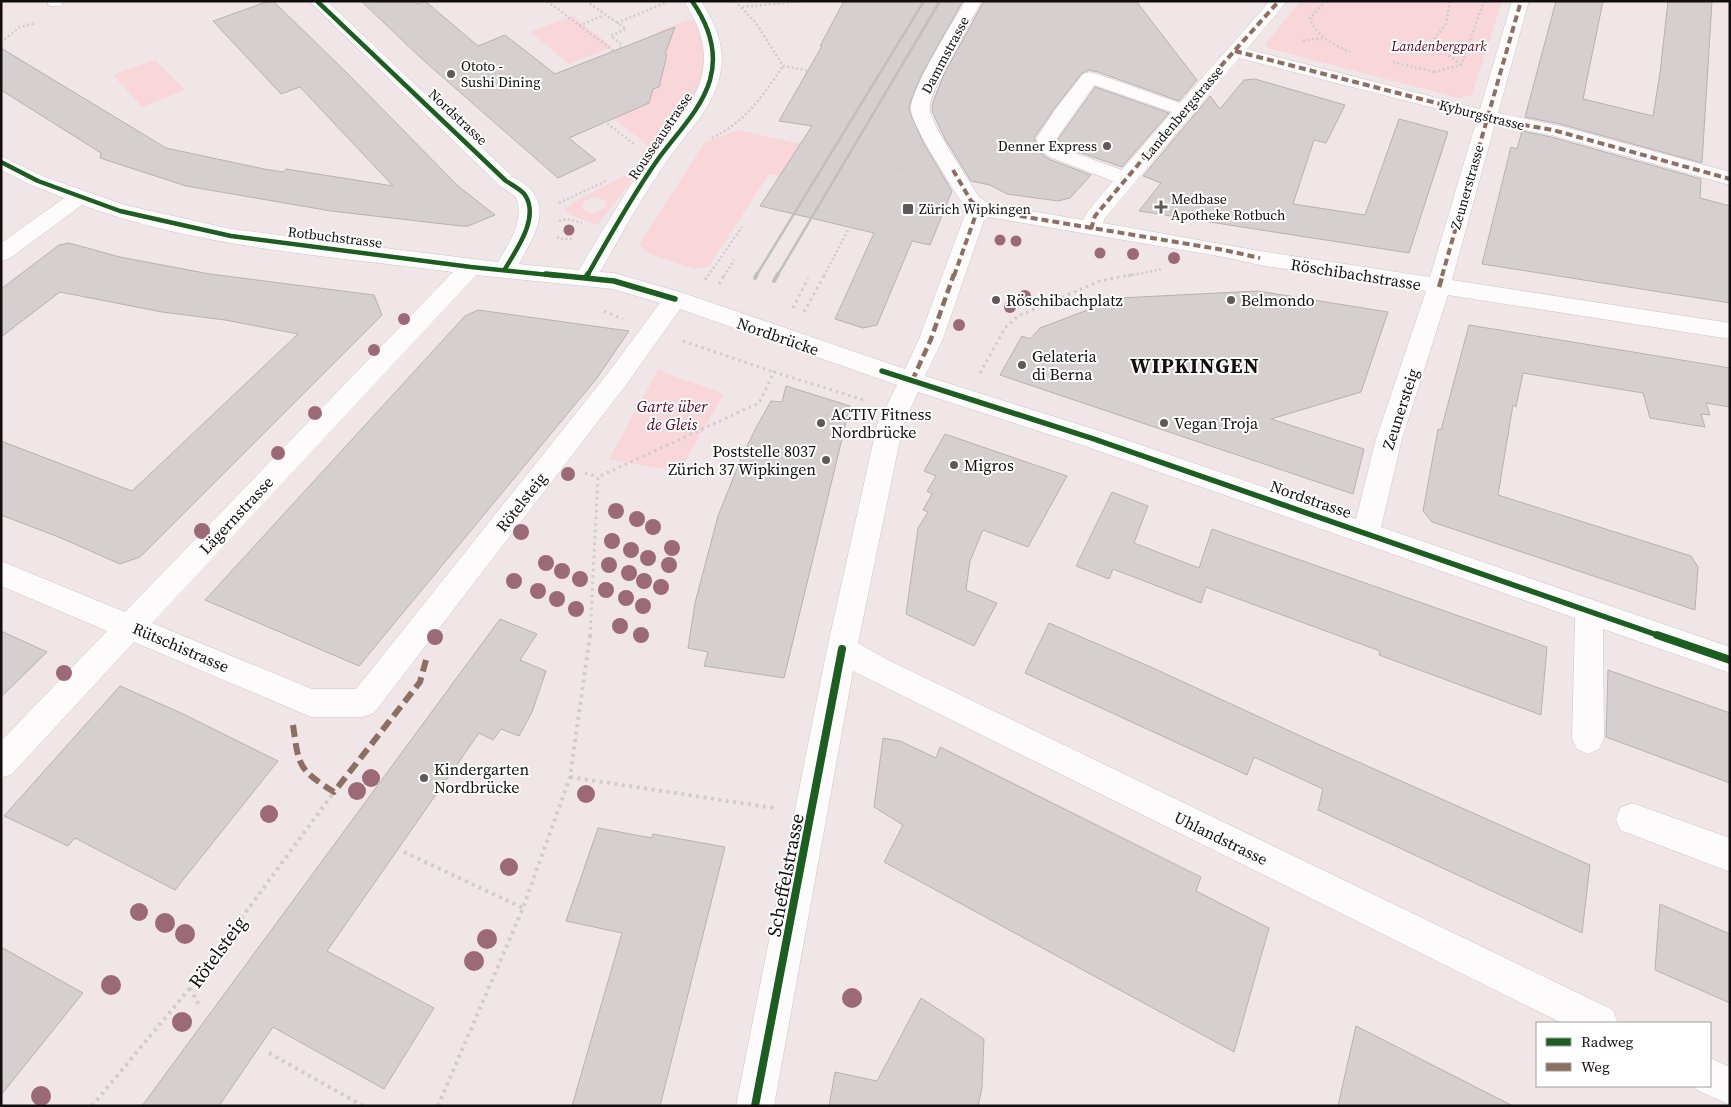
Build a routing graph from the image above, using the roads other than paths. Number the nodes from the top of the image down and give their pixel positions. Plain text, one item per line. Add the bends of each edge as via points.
1 (317, 1) edge
2 (692, 1) edge
3 (974, 1) edge
4 (1279, 1) edge
5 (1521, 1) edge
6 (1235, 51) junction
7 (1183, 110) junction
8 (1487, 117) junction
9 (1, 162) edge
10 (1126, 179) junction
11 (1730, 179) edge
12 (79, 197) junction
13 (984, 210) junction
14 (1091, 229) junction
15 (1, 254) edge
16 (472, 266) junction
17 (505, 269) junction
18 (586, 277) junction
19 (1439, 287) junction
20 (675, 299) junction
21 (1730, 331) edge
22 (882, 371) joint
23 (912, 381) junction
24 (1366, 533) junction
25 (1, 573) edge
26 (1589, 611) junction
27 (131, 626) junction
28 (842, 650) junction
29 (1730, 660) edge
30 (363, 703) joint
31 (1588, 739) dead end
32 (1, 763) edge
33 (1632, 819) dead end
34 (1730, 855) edge
35 (1598, 1022) edge
36 (1711, 1077) edge
37 (1730, 1086) edge
38 (755, 1106) edge

1 - 17 street, Nordstrasse via 506,181 525,195 530,209 526,226
2 - 18 street, Rousseaustrasse via 710,34 713,58 710,81 697,105 655,163
3 - 13 street, Dammstrasse via 922,96 920,110 971,200
4 - 6 street, Landenbergstrasse
5 - 8 street, Zeunerstrasse
6 - 7 street, Landenbergstrasse
6 - 8 street, Kyburgstrasse
7 - 10 street, Landenbergstrasse
7 - 10 street via 1090,78 1046,139 1051,149 1059,154
8 - 11 street, Kyburgstrasse via 1553,130
8 - 19 street, Zeunerstrasse
9 - 12 street, Rotbuchstrasse
10 - 14 street, Landenbergstrasse via 1095,216
12 - 15 street
12 - 16 street, Rotbuchstrasse via 120,211 231,236
13 - 14 street, Röschibachstrasse
13 - 23 street via 975,217 932,339
14 - 19 street, Röschibachstrasse
16 - 17 street, Rotbuchstrasse
16 - 27 street, Lägernstrasse
17 - 18 street, Rotbuchstrasse
18 - 20 street, Rotbuchstrasse via 614,281
19 - 21 street, Röschibachstrasse
19 - 24 street, Zeunersteig via 1389,439
20 - 22 street, Nordbrücke
20 - 30 street, Rötelsteig
22 - 23 street, Nordstrasse
23 - 24 street, Nordstrasse via 1094,439
23 - 28 street, Scheffelstrasse via 890,425
24 - 26 street, Nordstrasse
25 - 27 street, Rütschistrasse
26 - 29 street, Nordstrasse
26 - 31 street
27 - 30 street, Rütschistrasse via 311,703
27 - 32 street, Lägernstrasse
28 - 35 street, Uhlandstrasse
28 - 38 street, Scheffelstrasse
33 - 34 street
36 - 37 street

